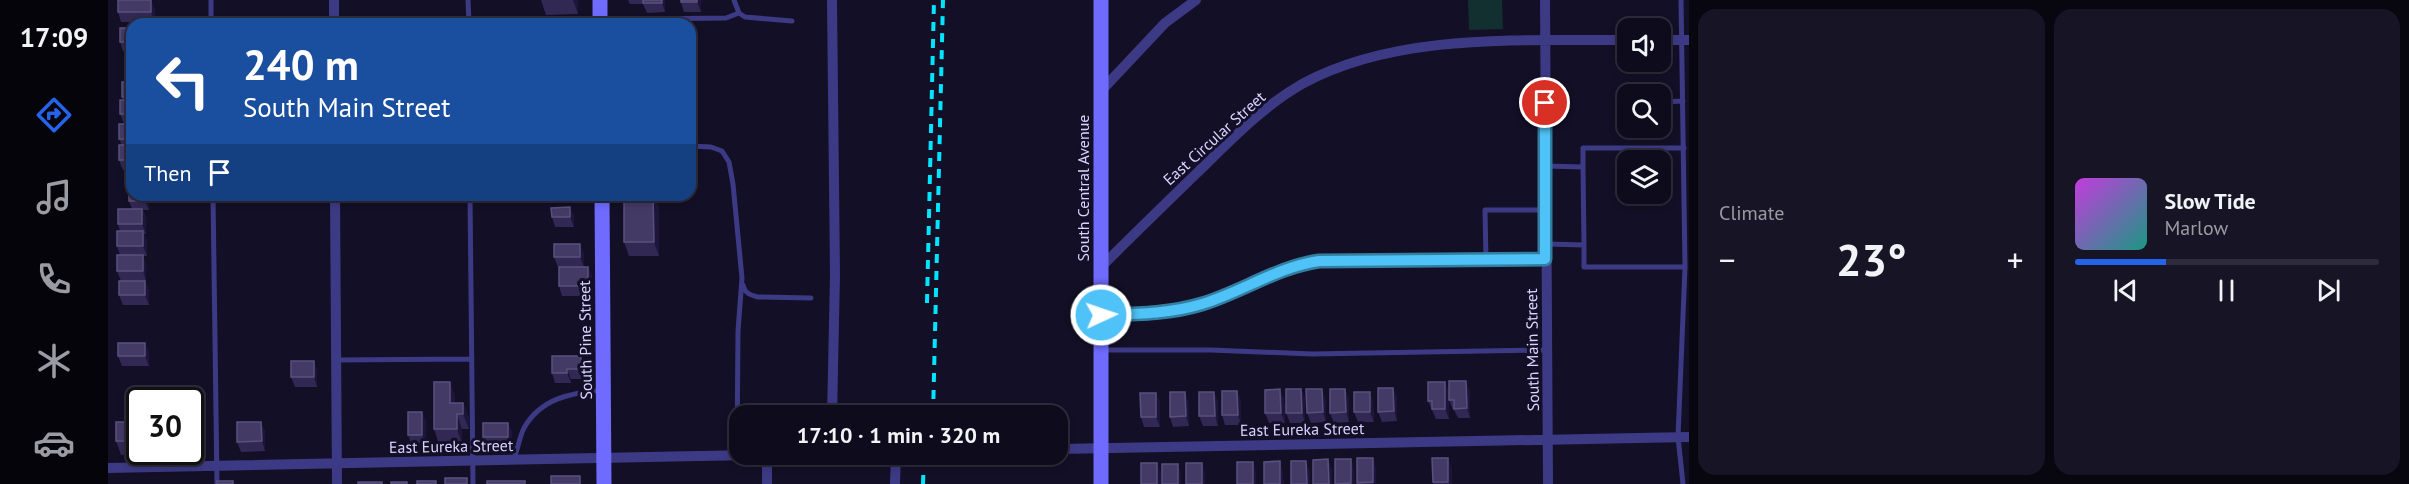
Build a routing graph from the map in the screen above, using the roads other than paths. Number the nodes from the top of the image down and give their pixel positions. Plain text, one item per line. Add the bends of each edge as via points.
1 (210, 0) edge
2 (333, 0) edge
3 (468, 0) edge
4 (600, 0) edge
5 (734, 0) edge
6 (832, 0) edge
7 (1101, 0) edge
8 (1196, 0) edge
9 (1545, 0) edge
10 (1681, 0) edge
11 (739, 13) junction
12 (211, 18) edge
13 (334, 18) edge
14 (469, 18) edge
15 (600, 18) edge
16 (696, 19) edge
17 (792, 21) dead end
18 (1617, 40) edge
19 (1685, 40) edge
20 (1545, 41) junction
21 (1101, 91) junction
22 (1683, 101) junction
23 (1671, 102) edge
24 (696, 146) edge
25 (1684, 148) junction
26 (1545, 166) junction
27 (1583, 166) junction
28 (1687, 192) edge
29 (213, 201) edge
30 (335, 201) edge
31 (470, 201) edge
32 (602, 201) edge
33 (1545, 210) junction
34 (1545, 244) junction
35 (1584, 245) junction
36 (1545, 259) junction
37 (1486, 260) junction
38 (1101, 267) junction
39 (1685, 267) junction
40 (742, 278) junction
41 (811, 298) dead end
42 (1101, 315) junction
43 (1101, 350) junction
44 (1547, 350) junction
45 (472, 358) junction
46 (336, 360) junction
47 (604, 389) junction
48 (737, 405) edge
49 (832, 405) edge
50 (1684, 437) edge
51 (1548, 439) junction
52 (1100, 448) junction
53 (1068, 449) edge
54 (729, 456) edge
55 (604, 458) junction
56 (513, 460) junction
57 (473, 461) junction
58 (337, 464) junction
59 (767, 465) edge
60 (896, 465) edge
61 (216, 466) junction
62 (108, 468) edge
63 (217, 484) edge
64 (337, 484) edge
65 (473, 484) edge
66 (604, 484) edge
67 (767, 484) edge
68 (895, 484) edge
69 (1101, 484) edge
70 (1548, 484) edge
71 (1683, 484) edge

1 - 12 lane
2 - 13 street
3 - 14 lane
4 - 15 street
5 - 11 lane
6 - 49 street
7 - 21 street, South Central Avenue
8 - 21 street via 1165,23
9 - 20 street, South Main Street
10 - 19 lane
11 - 16 lane via 726,18
11 - 17 lane via 745,17
18 - 20 street, East Circular Street
19 - 22 lane
20 - 26 street, South Main Street
20 - 38 street, East Circular Street via 1469,43 1393,52 1343,66 1302,84 1242,129
21 - 38 street, South Central Avenue
22 - 23 lane
22 - 25 lane
24 - 40 lane via 722,151 729,162
25 - 27 lane via 1583,148
25 - 28 lane
26 - 27 lane
26 - 33 street, South Main Street
27 - 35 lane
28 - 39 lane
29 - 61 lane
30 - 46 street
31 - 45 lane
32 - 47 street, South Pine Street
33 - 34 street, South Main Street
33 - 37 lane via 1485,210
34 - 35 lane
34 - 36 street, South Main Street
35 - 39 lane via 1584,267
36 - 37 street
36 - 44 street, South Main Street
37 - 42 street via 1306,263 1202,304 1158,312
38 - 42 street, South Central Avenue
39 - 50 lane
40 - 41 lane via 744,290 750,295
40 - 48 lane
42 - 43 street, South Central Avenue
43 - 44 lane via 1312,354
43 - 52 street, South Central Avenue
44 - 51 street, South Main Street
45 - 46 lane
45 - 57 lane
46 - 58 street
47 - 55 street, South Pine Street
47 - 56 lane via 565,395 543,406 523,430
50 - 51 street, East Eureka Street
50 - 71 lane
51 - 52 street, East Eureka Street
51 - 70 street, South Main Street
52 - 53 street, East Eureka Street
52 - 69 street, South Central Avenue
54 - 55 street, East Eureka Street
55 - 56 street, East Eureka Street
55 - 66 street, South Pine Street
56 - 57 street, East Eureka Street
57 - 58 street, East Eureka Street
57 - 65 lane
58 - 61 street, East Eureka Street
58 - 64 street
59 - 67 street
60 - 68 street
61 - 62 street, East Eureka Street
61 - 63 lane

